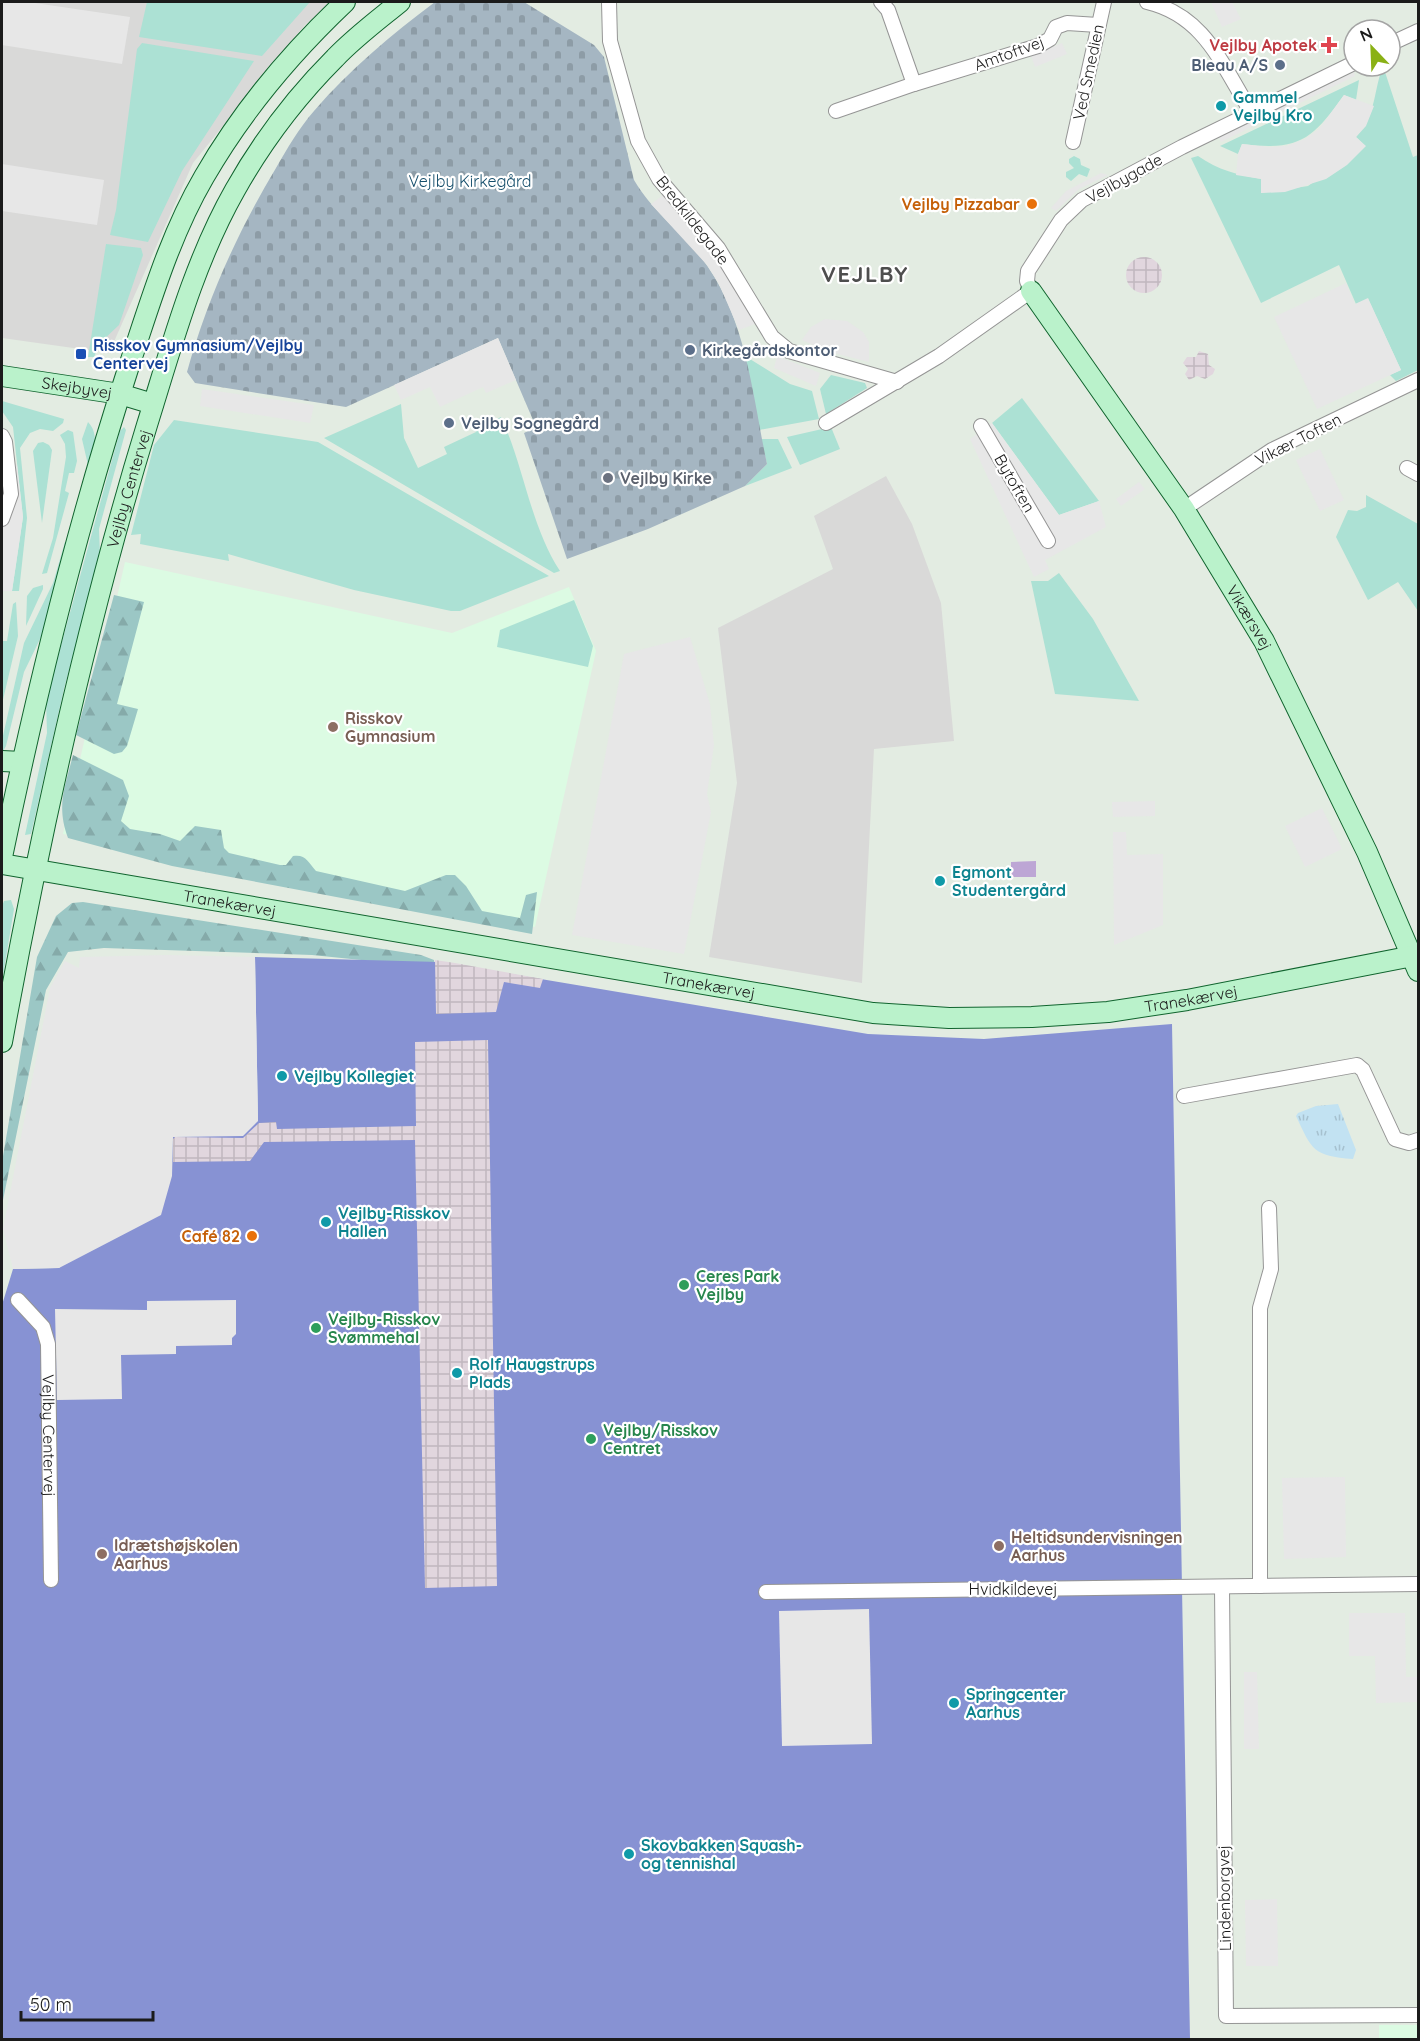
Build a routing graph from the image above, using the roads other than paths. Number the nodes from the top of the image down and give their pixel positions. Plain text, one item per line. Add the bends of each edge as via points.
1 (345, 2) edge
2 (400, 2) edge
3 (609, 2) edge
4 (881, 2) edge
5 (1104, 2) edge
6 (1147, 2) edge
7 (1098, 25) junction
8 (1419, 31) edge
9 (1402, 39) edge
10 (1342, 69) edge
11 (914, 84) junction
12 (836, 111) dead end
13 (1252, 112) junction
14 (1073, 142) dead end
15 (1031, 291) junction
16 (2, 376) edge
17 (1419, 380) edge
18 (897, 382) junction
19 (120, 394) junction
20 (153, 404) junction
21 (826, 423) dead end
22 (981, 426) dead end
23 (2, 436) edge
24 (1184, 509) junction
25 (2, 519) edge
26 (1048, 541) dead end
27 (2, 761) edge
28 (22, 762) junction
29 (2, 857) edge
30 (2, 864) edge
31 (34, 868) junction
32 (1417, 961) edge
33 (2, 1042) edge
34 (1184, 1096) dead end
35 (1419, 1140) edge
36 (1269, 1208) dead end
37 (18, 1300) dead end
38 (51, 1580) dead end
39 (1419, 1584) edge
40 (1260, 1586) junction
41 (1222, 1587) junction
42 (766, 1592) dead end
43 (1419, 2015) edge

1 - 19 street via 311,33 271,79 234,127 203,178 158,279
2 - 20 street, Vejlby Centervej via 328,66 260,149 234,191 192,285
3 - 18 street, Bredkildegade via 610,42 638,141 659,178 718,248 771,337 789,351
4 - 11 street via 888,10
5 - 7 street, Ved Smedien
6 - 13 street via 1183,15 1201,32
7 - 11 street, Amtoftvej via 1066,23 1056,27 1050,39 1038,46
7 - 14 street, Ved Smedien
8 - 9 street
10 - 13 street, Vejlbygade
11 - 12 street, Amtoftvej
13 - 15 street, Vejlbygade via 1082,200 1061,220 1028,271
15 - 18 street
15 - 24 street, Vikærsvej
16 - 19 street, Skejbyvej
17 - 24 street, Vikær Toften via 1272,450
18 - 21 street
19 - 20 street, Skejbyvej
19 - 28 street
20 - 31 street, Vejlby Centervej via 103,577
22 - 26 street, Bytoften
23 - 25 street via 11,494
24 - 32 street, Vikærsvej via 1264,641
27 - 28 street
28 - 29 street
30 - 31 street, Tranekærvej
31 - 32 street, Tranekærvej via 884,1014 949,1018 1108,1012
31 - 33 street, Vejlby Centervej
34 - 35 street via 1357,1065 1363,1070 1395,1139 1409,1143
36 - 40 street via 1271,1269 1260,1308
37 - 38 street, Vejlby Centervej via 43,1327 48,1344
39 - 40 street, Hvidkildevej
40 - 41 street, Hvidkildevej
41 - 42 street, Hvidkildevej
41 - 43 street, Lindenborgvej via 1226,2016

